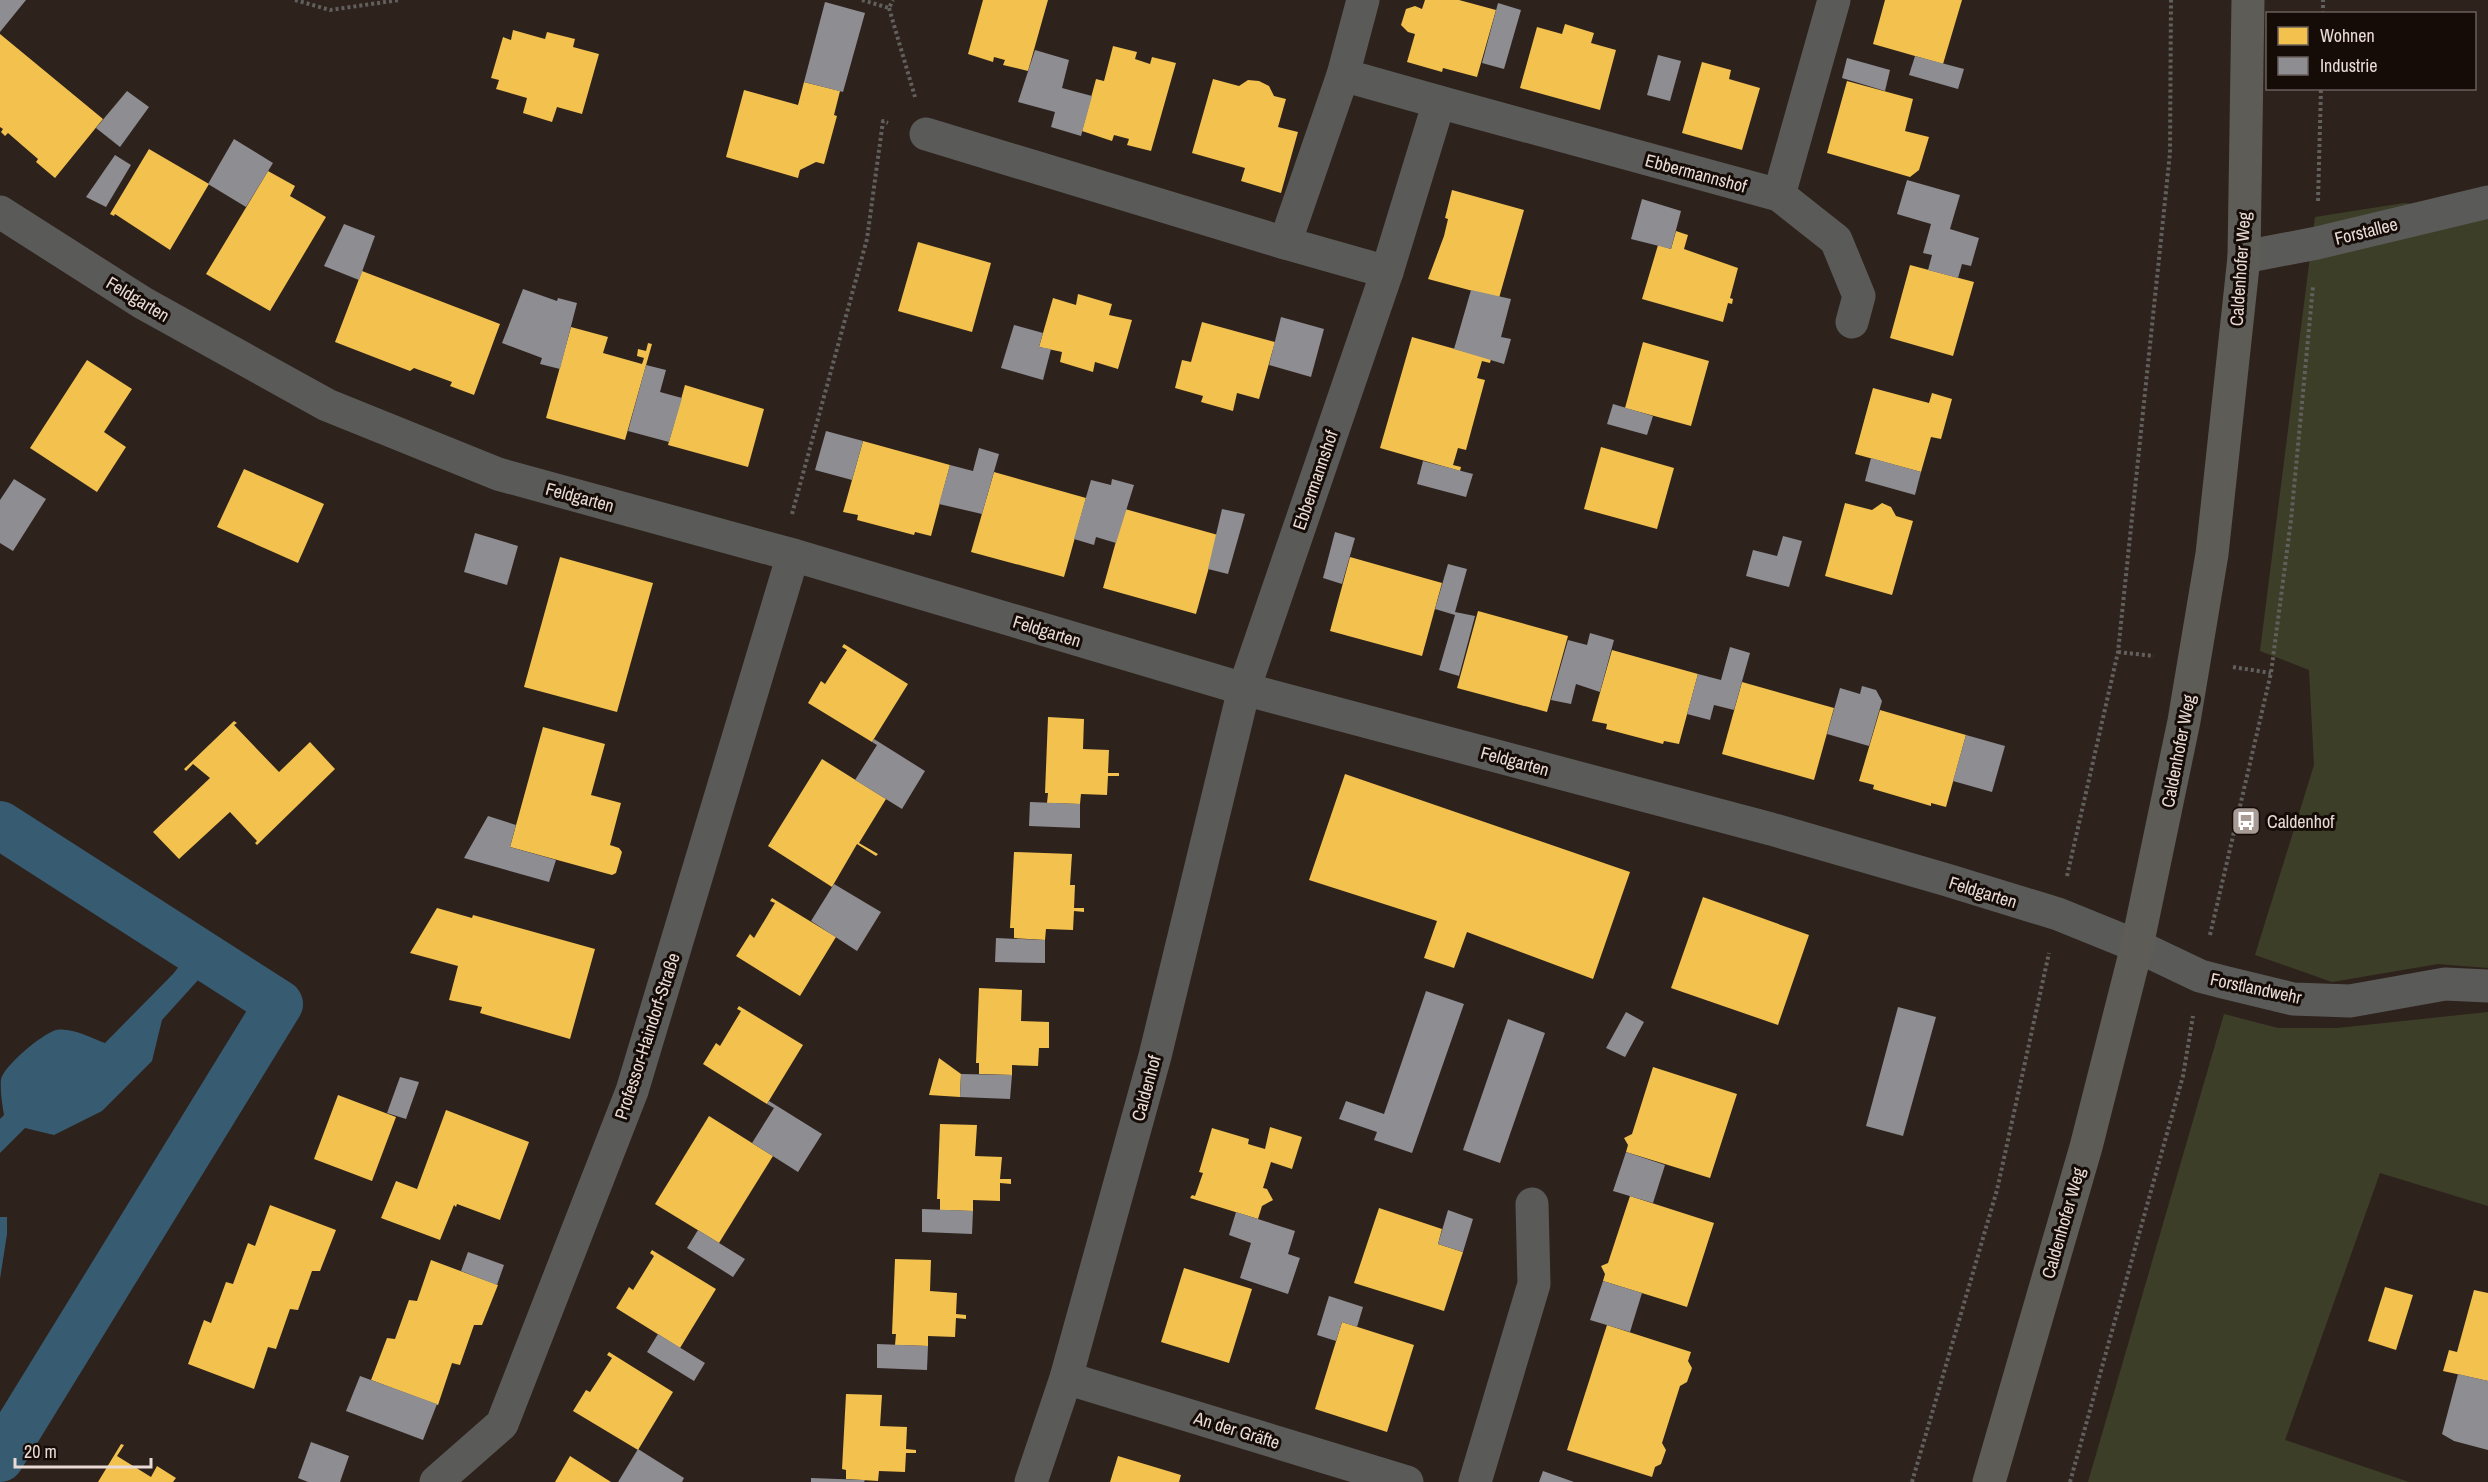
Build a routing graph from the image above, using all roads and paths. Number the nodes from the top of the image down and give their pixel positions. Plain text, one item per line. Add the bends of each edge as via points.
1 (295, 0) edge
2 (399, 0) edge
3 (862, 0) edge
4 (893, 0) edge
5 (1363, 0) edge
6 (1834, 0) edge
7 (2171, 0) edge
8 (2248, 0) edge
9 (889, 8) junction
10 (1343, 75) junction
11 (2321, 90) edge
12 (1439, 102) junction
13 (926, 134) junction
14 (1779, 195) junction
15 (2488, 202) edge
16 (0, 212) edge
17 (1286, 243) junction
18 (2317, 243) junction
19 (2244, 257) junction
20 (1386, 272) junction
21 (1852, 322) dead end
22 (786, 553) junction
23 (1244, 689) junction
24 (2058, 914) junction
25 (2137, 946) junction
26 (2200, 976) junction
27 (2488, 986) edge
28 (1532, 1204) dead end
29 (1066, 1378) junction
30 (436, 1482) edge
31 (1031, 1482) edge
32 (1407, 1482) edge
33 (1475, 1482) edge
34 (1912, 1482) edge
35 (1989, 1482) edge
36 (2070, 1482) edge

1 - 2 path via 330,10
3 - 9 path
4 - 9 path
5 - 10 street
6 - 14 street
7 - 24 path via 2170,153 2118,652
8 - 19 main road, Caldenhofer Weg
9 - 13 path
10 - 12 street, Ebbermannshof
10 - 17 street
11 - 18 path
12 - 14 street, Ebbermannshof
12 - 20 street, Ebbermannshof
13 - 17 street
13 - 22 path via 883,121 867,239
14 - 21 street, Ebbermannshof via 1836,240 1859,296
15 - 18 street, Forstallee
16 - 22 street, Feldgarten via 143,303 327,405 498,474
17 - 20 street
18 - 19 street, Forstallee
18 - 26 path via 2291,520 2271,673
19 - 25 main road, Caldenhofer Weg via 2212,554 2182,732
20 - 23 street, Ebbermannshof
22 - 23 street, Feldgarten
22 - 30 street, Professor-Haindorf-Straße via 632,1091 502,1424
23 - 24 street, Feldgarten via 1771,829
23 - 29 street, Caldenhof via 1155,1056
24 - 25 street, Feldgarten
24 - 34 path via 1997,1190
25 - 26 street, Forstlandwehr
25 - 35 main road, Caldenhofer Weg via 2086,1147
26 - 27 street, Forstlandwehr via 2293,999 2350,1001 2445,984
26 - 36 path via 2183,1076
28 - 33 street via 1534,1284
29 - 31 street, Caldenhof
29 - 32 street, An der Gräfte

